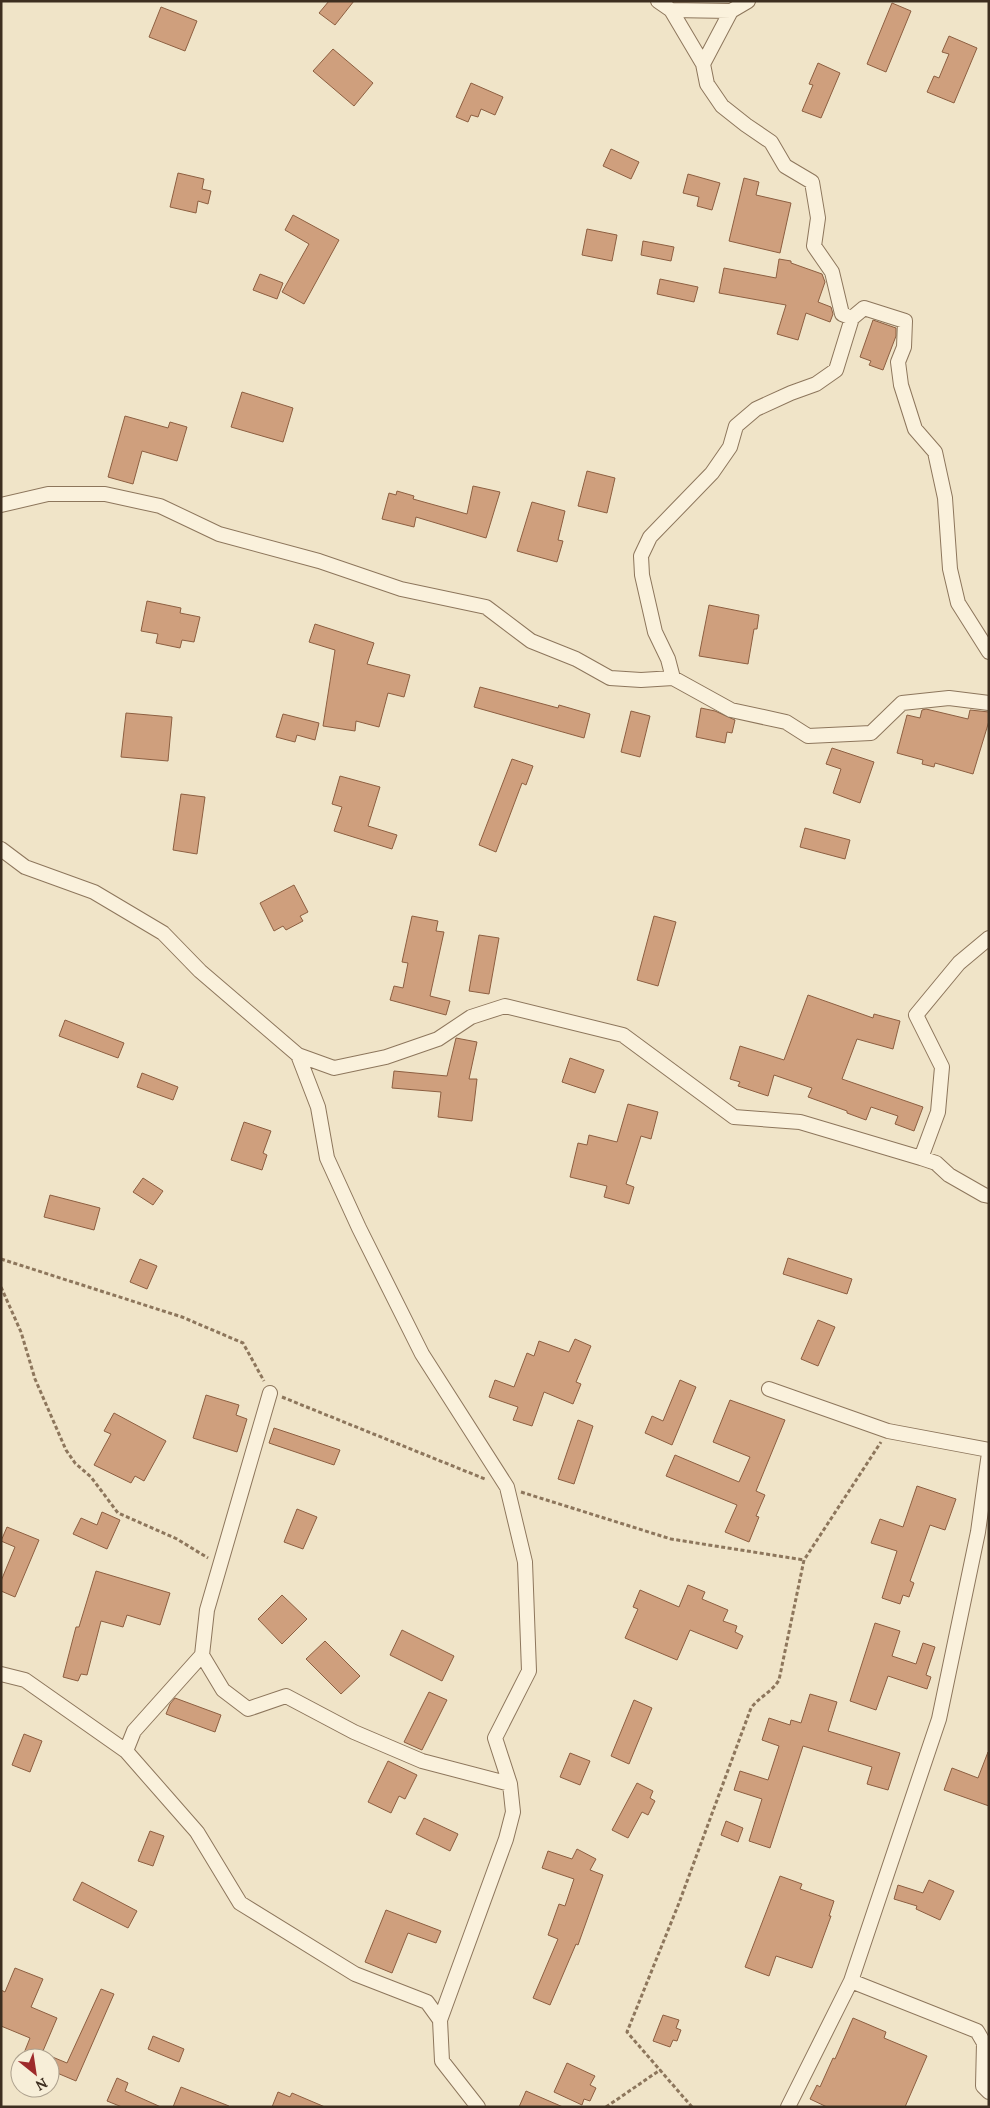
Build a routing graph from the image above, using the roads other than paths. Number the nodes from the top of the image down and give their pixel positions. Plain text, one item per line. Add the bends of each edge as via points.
1 (658, 1) edge
2 (748, 1) edge
3 (671, 10) junction
4 (731, 11) junction
5 (704, 64) junction
6 (852, 318) junction
7 (1, 505) edge
8 (989, 652) edge
9 (673, 678) junction
10 (989, 703) edge
11 (1, 848) edge
12 (989, 938) edge
13 (298, 1055) junction
14 (921, 1158) junction
15 (989, 1196) edge
16 (769, 1389) dead end
17 (270, 1393) road end
18 (989, 1451) edge
19 (202, 1655) junction
20 (1, 1674) edge
21 (126, 1751) junction
22 (510, 1784) junction
23 (851, 1980) junction
24 (440, 2020) junction
25 (989, 2092) edge
26 (478, 2107) edge
27 (788, 2107) edge

1 - 3 street
2 - 4 street
3 - 4 street
3 - 5 street
4 - 5 street
5 - 6 street via 707,84 722,106 771,142 785,166 812,182 818,218 814,246 832,272 842,314
6 - 8 street via 864,308 905,321 904,347 898,362 902,385 915,430 935,452 945,498 950,569 958,603
6 - 9 street via 836,370 816,384 756,409 736,426 730,447 712,473 650,537 640,556 655,632
7 - 9 street via 48,494 106,494 160,506 219,534 319,561 401,589 486,607 531,641 576,659 610,678
9 - 10 street via 731,710 786,722 808,736 871,733 902,704 949,698
11 - 13 street via 25,867 94,892 162,933 200,971
12 - 14 street via 959,963 916,1015 942,1067 938,1112
13 - 14 street via 334,1068 386,1057 438,1039 471,1017 505,1006 623,1035 734,1117 800,1122
13 - 22 street via 318,1107 327,1158 359,1228 422,1354 506,1487 525,1562 529,1671 495,1738
14 - 15 street
16 - 18 street via 888,1430
17 - 19 street via 207,1610
18 - 23 street via 978,1532 939,1718
19 - 21 street via 134,1730
19 - 22 street via 223,1690 248,1709 286,1696 354,1732 422,1761
20 - 21 street via 26,1680
21 - 24 street via 197,1832 240,1903 355,1974 427,2002
22 - 24 street via 513,1812 506,1840
23 - 25 street via 977,2031 984,2043 983,2086
23 - 27 street
24 - 26 street via 442,2061

